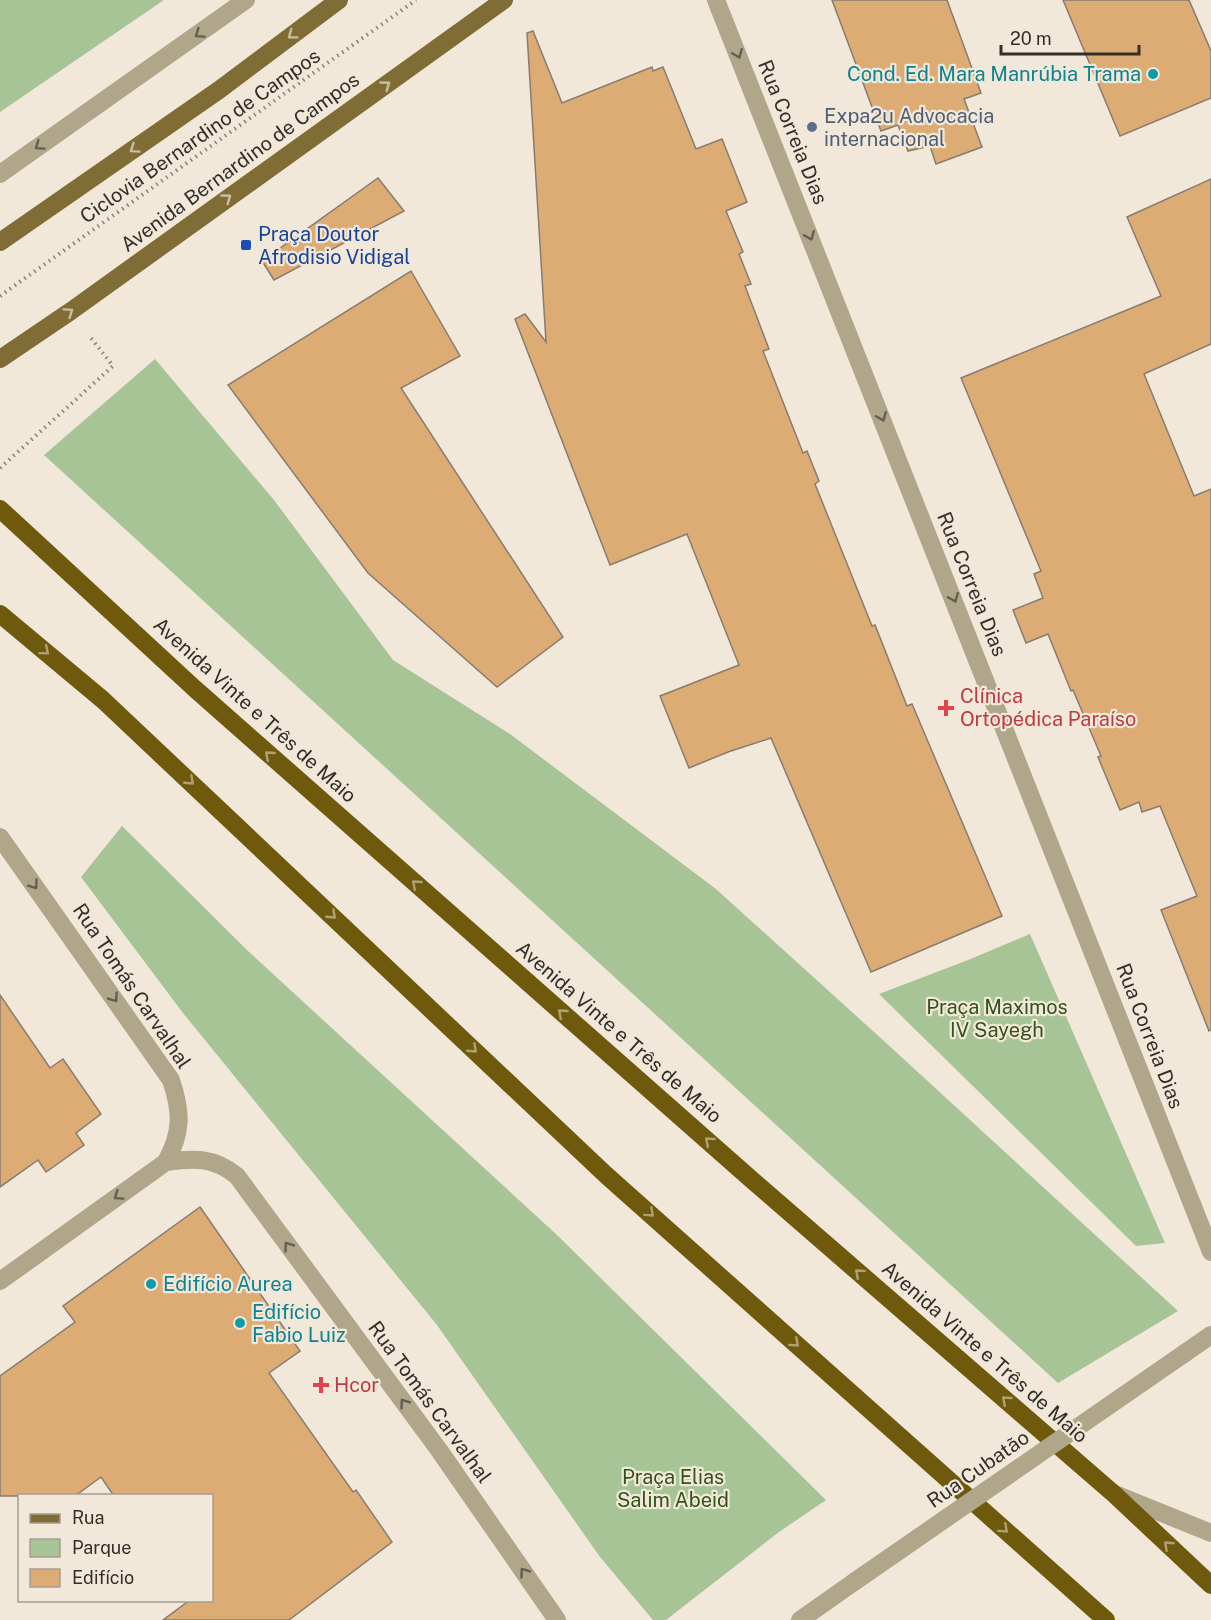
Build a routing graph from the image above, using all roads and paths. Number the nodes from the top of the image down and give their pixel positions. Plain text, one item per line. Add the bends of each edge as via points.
1 (246, 0) edge
2 (339, 0) edge
3 (417, 0) edge
4 (504, 0) edge
5 (716, 0) edge
6 (0, 174) edge
7 (0, 242) edge
8 (0, 296) edge
9 (71, 311) junction
10 (0, 359) edge
11 (0, 468) edge
12 (0, 509) edge
13 (0, 614) edge
14 (0, 837) edge
15 (166, 1162) junction
16 (1211, 1252) edge
17 (0, 1281) edge
18 (1211, 1335) edge
19 (1114, 1494) junction
20 (1211, 1533) edge
21 (1211, 1585) edge
22 (557, 1620) edge
23 (800, 1620) edge
24 (1106, 1620) edge

1 -> 6 street
2 -> 7 main road
3 - 8 path, Ciclovia Bernardino de Campos
9 -> 4 main road, Avenida Bernardino de Campos
5 -> 16 street, Rua Correia Dias
10 -> 9 main road, Avenida Bernardino de Campos
9 - 11 path via 113,366
19 -> 12 highway, Avenida Vinte e Três de Maio via 229,720
13 -> 24 highway via 103,700 606,1174
14 -> 15 street, Rua Tomás Carvalhal via 171,1080 180,1117 178,1135
15 -> 17 street
22 -> 15 street, Rua Tomás Carvalhal via 237,1176 223,1165 206,1160
18 - 23 street, Rua Cubatão, bridge
19 - 20 street
21 -> 19 highway, Avenida Vinte e Três de Maio

